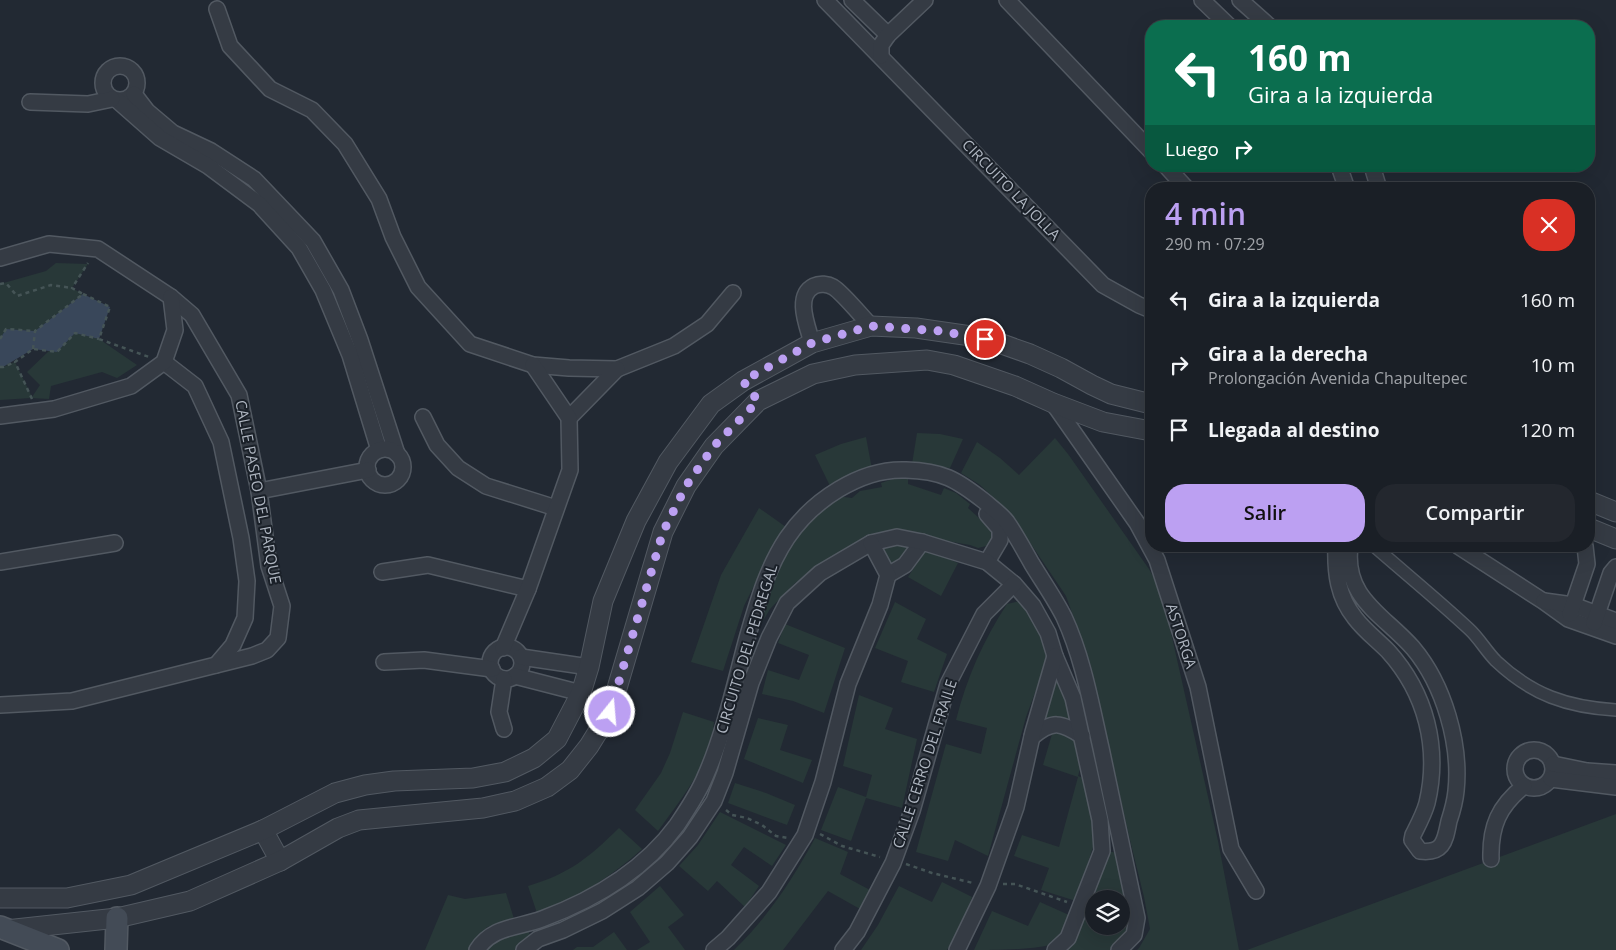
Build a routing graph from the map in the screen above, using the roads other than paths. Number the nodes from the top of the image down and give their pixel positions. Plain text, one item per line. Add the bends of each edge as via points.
1 (825, 0) edge
2 (852, 0) edge
3 (925, 0) edge
4 (1007, 0) edge
5 (1202, 0) edge
6 (1240, 0) edge
7 (217, 9) dead end
8 (1223, 20) edge
9 (1262, 20) edge
10 (888, 35) junction
11 (880, 56) junction
12 (134, 94) junction
13 (115, 100) junction
14 (30, 102) dead end
15 (1145, 145) edge
16 (1171, 172) edge
17 (1181, 182) edge
18 (0, 258) edge
19 (733, 293) dead end
20 (171, 297) junction
21 (1145, 308) edge
22 (871, 326) junction
23 (812, 343) junction
24 (164, 362) junction
25 (533, 365) junction
26 (617, 369) junction
27 (743, 381) junction
28 (758, 401) junction
29 (1145, 402) edge
30 (1052, 404) junction
31 (0, 416) edge
32 (423, 417) dead end
33 (569, 418) junction
34 (1145, 430) edge
35 (379, 450) junction
36 (397, 454) junction
37 (368, 470) junction
38 (863, 476) junction
39 (259, 491) junction
40 (1595, 503) edge
41 (556, 508) junction
42 (1616, 512) edge
43 (1595, 530) edge
44 (1145, 538) edge
45 (1616, 539) edge
46 (922, 542) junction
47 (115, 543) dead end
48 (871, 544) junction
49 (1153, 552) edge
50 (1336, 552) edge
51 (1350, 552) edge
52 (1381, 552) edge
53 (1467, 552) edge
54 (1586, 552) edge
55 (0, 562) edge
56 (986, 562) junction
57 (1588, 564) junction
58 (1614, 570) edge
59 (382, 572) dead end
60 (888, 575) junction
61 (1014, 584) junction
62 (528, 589) junction
63 (1542, 600) junction
64 (1573, 604) junction
65 (1568, 619) junction
66 (1595, 621) junction
67 (1616, 621) edge
68 (1616, 636) edge
69 (503, 648) junction
70 (1055, 656) junction
71 (521, 657) junction
72 (384, 662) dead end
73 (216, 665) junction
74 (589, 667) junction
75 (492, 669) junction
76 (510, 678) junction
77 (581, 693) junction
78 (0, 704) edge
79 (1616, 710) edge
80 (504, 729) dead end
81 (1032, 735) junction
82 (1082, 736) junction
83 (1552, 771) junction
84 (1616, 773) edge
85 (1524, 786) junction
86 (1616, 787) edge
87 (263, 830) junction
88 (1491, 859) dead end
89 (280, 861) junction
90 (1256, 891) dead end
91 (0, 898) edge
92 (117, 918) junction
93 (540, 920) junction
94 (524, 924) junction
95 (2, 929) edge
96 (533, 943) edge
97 (58, 950) edge
98 (116, 950) edge
99 (477, 950) edge
100 (714, 950) edge
101 (843, 950) edge
102 (957, 950) edge
103 (1055, 950) edge
104 (1119, 950) edge

1 - 11 street, CIRCUITO LA JOLLA
2 - 10 street
3 - 10 street
4 - 15 street
5 - 8 street
6 - 9 street
7 - 25 street via 230,46 270,89 312,110 345,144 379,199 393,237 418,287 470,344
10 - 11 street via 881,45
11 - 21 street, CIRCUITO LA JOLLA via 1103,285
12 - 13 street
12 - 13 street via 137,82 133,71 116,66 106,73 102,84
12 - 36 street via 146,112 173,133 211,151 254,179 313,241 341,290
13 - 14 street via 88,104
13 - 35 street via 160,138 208,166 259,204 299,248 323,290 350,355
16 - 17 street
18 - 20 street, CALLE PASEO DEL PARQUE via 49,244 98,249
19 - 26 street via 707,324 674,346
20 - 24 street via 175,330
20 - 39 street, CALLE PASEO DEL PARQUE via 192,315 239,395
22 - 23 street
22 - 23 street via 834,287 812,286 805,295 804,309
22 - 29 street via 940,331 999,343 1061,368 1111,394
23 - 27 street
24 - 31 street via 130,386 54,409
24 - 73 street, CALLE PASEO DEL PARQUE via 195,386 221,442 241,538 248,581 245,618 233,644
25 - 26 street
25 - 33 street
26 - 33 street
27 - 28 street
27 - 74 street via 711,404 668,462 645,504 603,601
28 - 30 street via 813,374 855,365 927,360 954,365 1014,386
28 - 89 street via 714,446 686,486 663,532 610,712 570,770 547,788 516,801 483,808 359,820 338,828
30 - 34 street via 1103,422
30 - 44 street, ASTORGA
32 - 41 street via 437,444 458,468 486,486
33 - 41 street via 570,470
35 - 36 street
35 - 37 street via 370,458
36 - 37 street via 403,470 391,484 379,484
37 - 39 street
38 - 56 street via 913,478 956,490 986,512 1000,528 1000,540
38 - 93 street, CIRCUITO DEL PEDREGAL via 833,493 809,513 790,534 768,570 706,776 675,827 621,879 593,896
38 - 104 street, CIRCUITO DEL PEDREGAL via 895,469 929,471 961,482 1005,519 1064,617 1086,678 1137,918 1134,935
39 - 73 street, CALLE PASEO DEL PARQUE via 269,566 282,606 278,638 267,650
40 - 42 street
41 - 62 street
43 - 45 street
46 - 48 street, CIRCUITO DEL PEDREGAL via 897,537
46 - 56 street, CIRCUITO DEL PEDREGAL
46 - 60 street via 905,565
47 - 55 street
48 - 60 street
48 - 96 street, CIRCUITO DEL PEDREGAL via 820,573 786,602 750,683 726,773 714,801 690,837 638,888 595,915
49 - 90 street, ASTORGA via 1198,687 1231,849
50 - 51 street via 1336,576 1345,602 1355,619 1394,658 1413,685 1423,707 1432,744 1432,766 1426,805 1412,840 1420,851 1430,852 1445,840 1456,792 1455,741 1446,711 1422,660 1367,605 1356,587 1349,564
52 - 79 street via 1470,630 1495,660 1526,684 1560,701
53 - 63 street
54 - 57 street
56 - 61 street, CIRCUITO DEL PEDREGAL
57 - 58 street
57 - 64 street
58 - 66 street
59 - 62 street via 428,565
60 - 100 street via 848,684 823,782 805,835 769,892
61 - 70 street, CIRCUITO DEL PEDREGAL via 1033,606 1048,633
61 - 101 street, CALLE CERRO DEL FRAILE via 984,614 948,684 912,811 893,863 857,932
62 - 69 street
63 - 64 street
63 - 65 street
64 - 65 street
64 - 66 street
65 - 66 street
66 - 67 street
66 - 68 street
69 - 71 street via 514,649
69 - 75 street via 491,658
70 - 81 street
70 - 82 street, CIRCUITO DEL PEDREGAL via 1073,698
71 - 74 street
71 - 76 street via 522,668
72 - 75 street via 424,660
73 - 78 street, CALLE PASEO DEL PARQUE via 72,701
74 - 77 street
75 - 76 street via 495,674
76 - 77 street
76 - 80 street via 499,712
77 - 87 street via 557,739 534,758 505,772 473,778 365,785 335,793
81 - 82 street via 1055,724 1066,726
81 - 102 street via 1016,807 988,886
82 - 103 street, CIRCUITO DEL PEDREGAL via 1100,820 1102,851 1068,938
83 - 84 street
83 - 85 street via 1546,785 1539,788
83 - 85 street via 1545,753 1539,750 1520,756 1514,768 1515,775
83 - 86 street
85 - 88 street via 1497,818 1492,831
87 - 89 street
87 - 91 street via 131,885 67,898
89 - 92 street via 190,901
92 - 95 street
92 - 98 main road
93 - 94 street, CIRCUITO DEL PEDREGAL
93 - 96 street
94 - 96 street via 531,930
94 - 99 street, CIRCUITO DEL PEDREGAL via 500,930 482,942
95 - 97 main road

